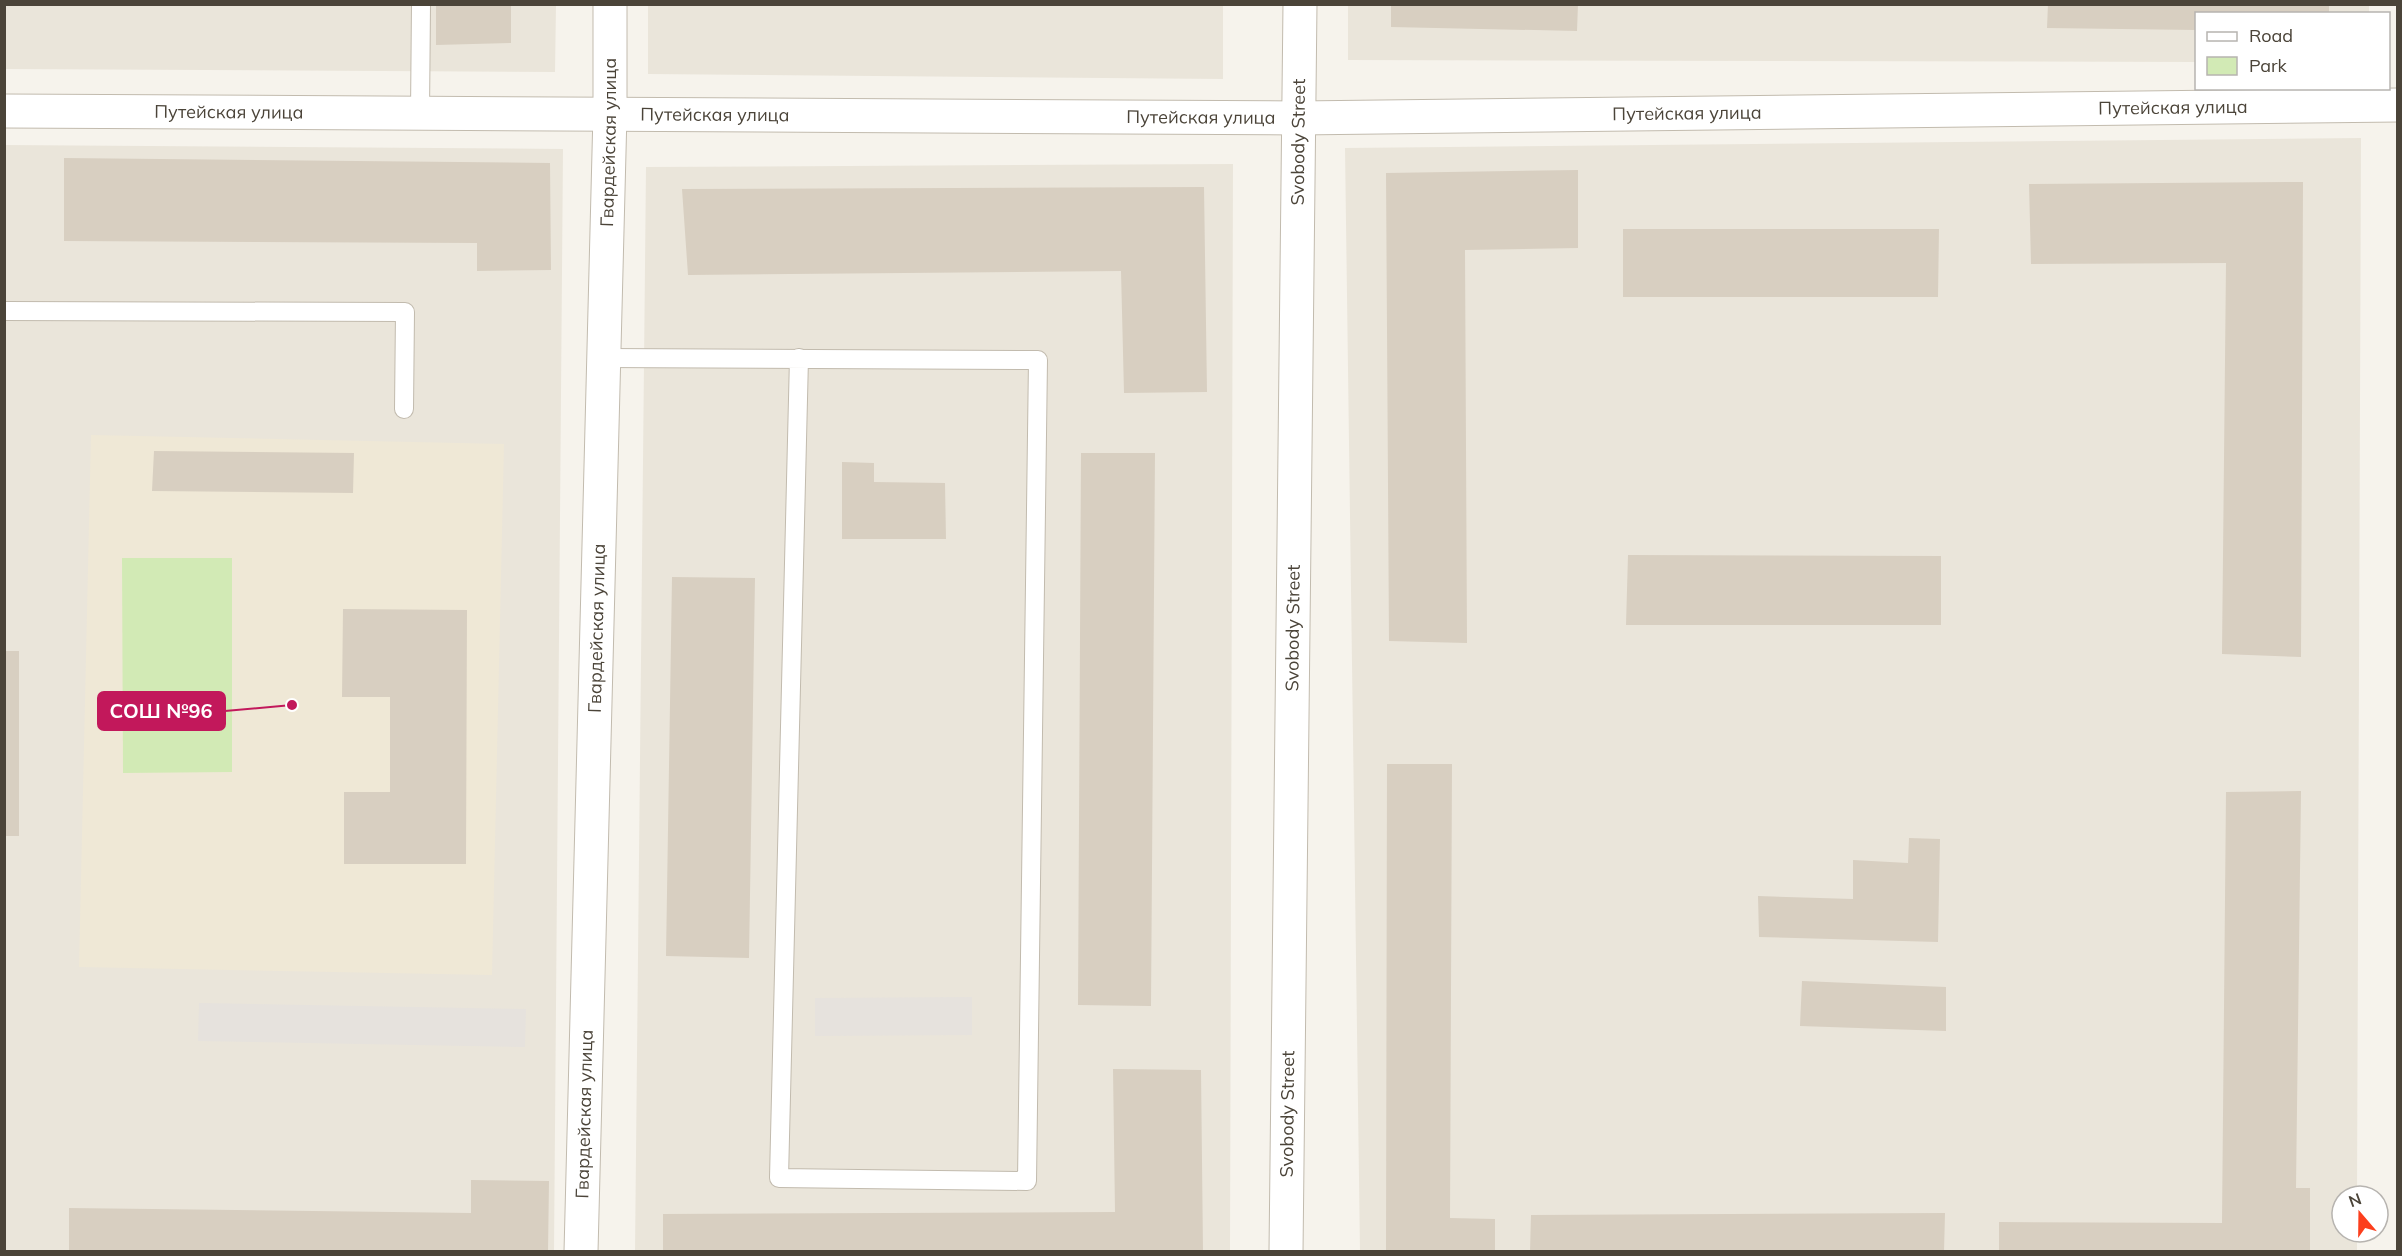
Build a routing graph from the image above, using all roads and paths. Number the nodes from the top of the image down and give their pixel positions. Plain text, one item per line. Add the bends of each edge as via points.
1 (421, 4) edge
2 (610, 4) edge
3 (1300, 4) edge
4 (2397, 105) edge
5 (4, 111) edge
6 (420, 112) junction
7 (610, 113) junction
8 (1298, 118) junction
9 (4, 311) edge
10 (604, 358) junction
11 (799, 358) junction
12 (404, 409) dead end
13 (581, 1251) edge
14 (1286, 1251) edge

1 - 6 lane
2 - 7 street, Гвардейская улица
3 - 8 street, Svobody Street
4 - 8 street, Путейская улица
5 - 6 street, Путейская улица
6 - 7 street, Путейская улица
7 - 8 street, Путейская улица
7 - 10 street, Гвардейская улица
8 - 14 street, Svobody Street
9 - 12 lane via 405,312
10 - 11 lane
10 - 13 street, Гвардейская улица
11 - 11 lane via 1038,360 1027,1181 779,1178

